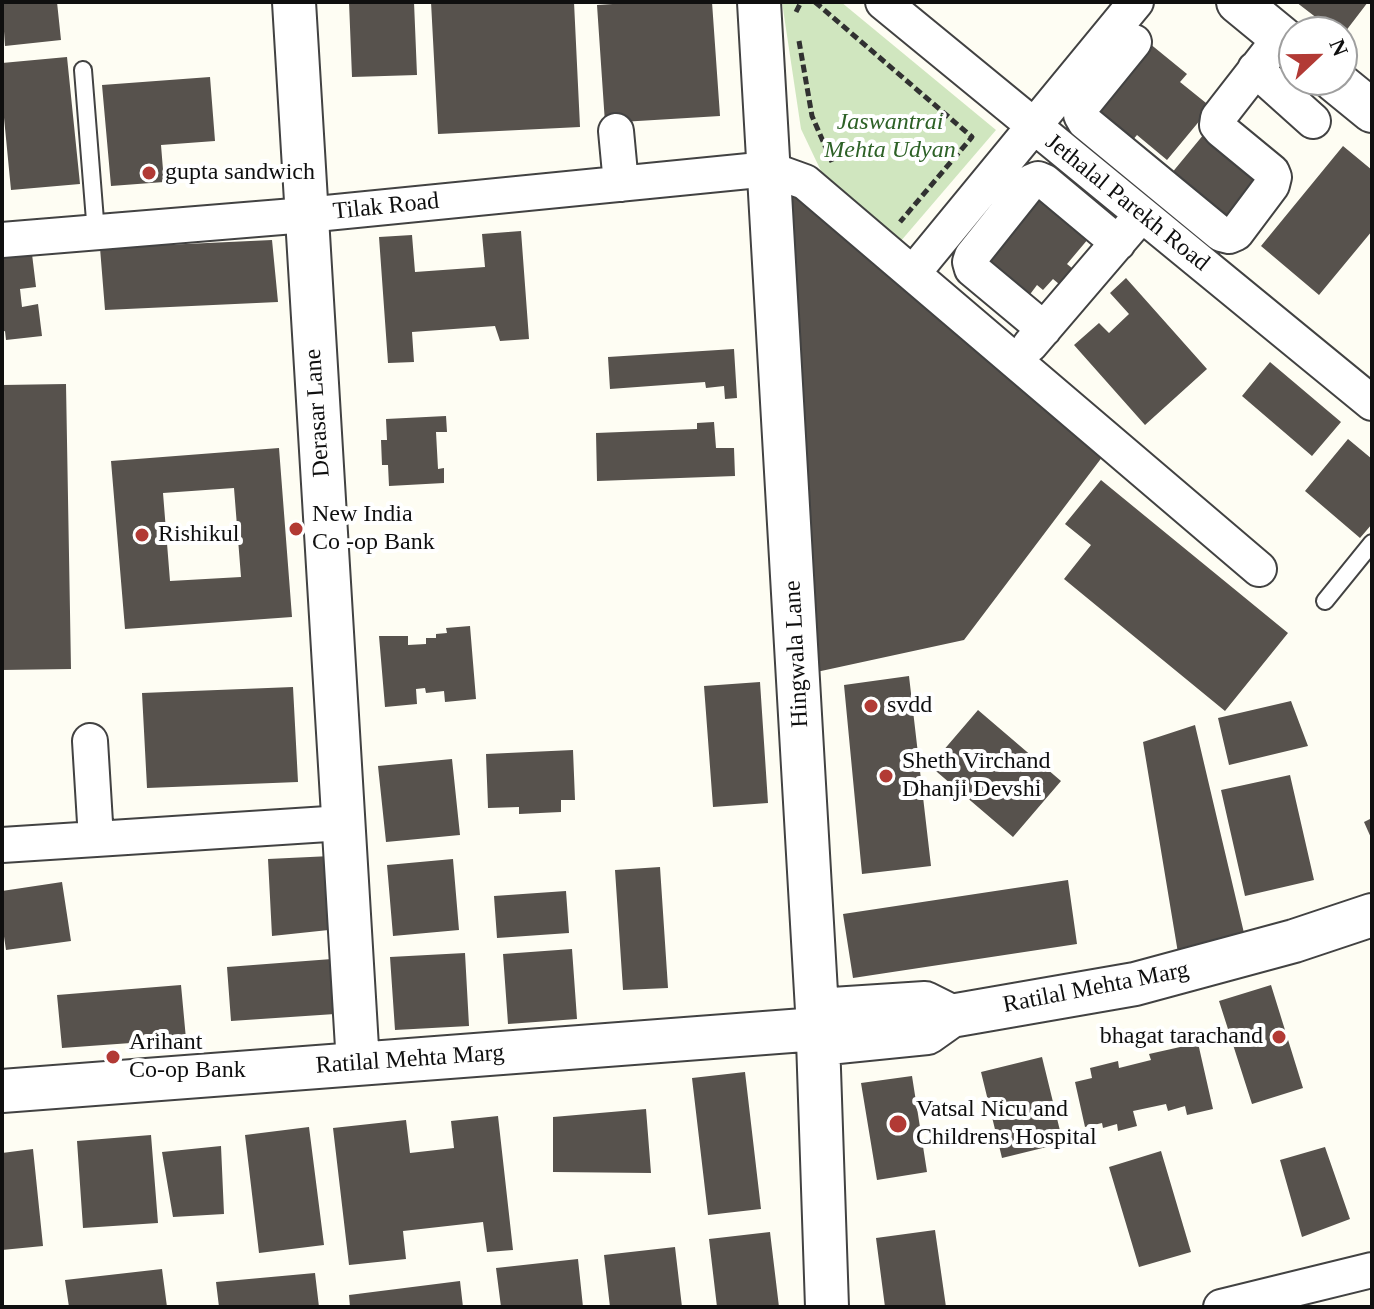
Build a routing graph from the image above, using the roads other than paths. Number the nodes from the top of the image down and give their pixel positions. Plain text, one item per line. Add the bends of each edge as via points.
1 (294, 2) edge
2 (883, 2) edge
3 (1136, 2) edge
4 (1238, 2) edge
5 (776, 9) edge
6 (1278, 35) edge
7 (1278, 50) edge
8 (1114, 54) junction
9 (1255, 69) junction
10 (83, 70) dead end
11 (1354, 96) edge
12 (1372, 111) edge
13 (1313, 121) dead end
14 (1033, 126) junction
15 (616, 131) dead end
16 (1128, 158) junction
17 (769, 169) junction
18 (621, 184) junction
19 (1106, 185) junction
20 (976, 195) junction
21 (306, 215) junction
22 (1141, 215) junction
23 (1002, 217) junction
24 (96, 233) junction
25 (2, 240) edge
26 (1118, 243) junction
27 (913, 273) junction
28 (1044, 329) junction
29 (1016, 361) junction
30 (1372, 403) edge
31 (1372, 543) edge
32 (1259, 569) dead end
33 (1325, 601) dead end
34 (90, 741) dead end
35 (343, 823) junction
36 (96, 839) junction
37 (2, 845) edge
38 (1372, 915) edge
39 (817, 1028) junction
40 (358, 1064) junction
41 (2, 1091) edge
42 (1372, 1270) edge
43 (1275, 1300) edge
44 (827, 1307) edge
45 (1221, 1307) edge

1 - 21 street, Derasar Lane
2 - 14 street, Jethalal Parekh Road
3 - 8 street
4 - 6 street
5 - 17 street, Hingwala Lane
7 - 9 street
8 - 14 street
8 - 16 street via 1081,115
9 - 13 street
9 - 16 street via 1217,125 1274,177 1236,233 1221,234
10 - 24 lane
11 - 12 street
14 - 19 street, Jethalal Parekh Road
14 - 20 street
15 - 18 street
16 - 19 street
17 - 18 street, Tilak Road
17 - 27 street via 805,182
17 - 39 street, Hingwala Lane
18 - 21 street, Tilak Road
19 - 22 street, Jethalal Parekh Road
20 - 23 street
20 - 27 street
21 - 24 street, Tilak Road
21 - 35 street, Derasar Lane
22 - 26 street
22 - 30 street, Jethalal Parekh Road
23 - 26 street via 1038,179
23 - 28 street via 972,256 972,269
24 - 25 street, Tilak Road
26 - 28 street
27 - 29 street
28 - 29 street
29 - 32 street
31 - 33 lane
34 - 36 street
35 - 36 street
35 - 40 street, Derasar Lane
36 - 37 street
38 - 39 street, Ratilal Mehta Marg via 1135,984 951,1016 927,1033
39 - 40 street, Ratilal Mehta Marg
39 - 44 street, Hingwala Lane
40 - 41 street, Ratilal Mehta Marg
42 - 43 street
43 - 45 street

